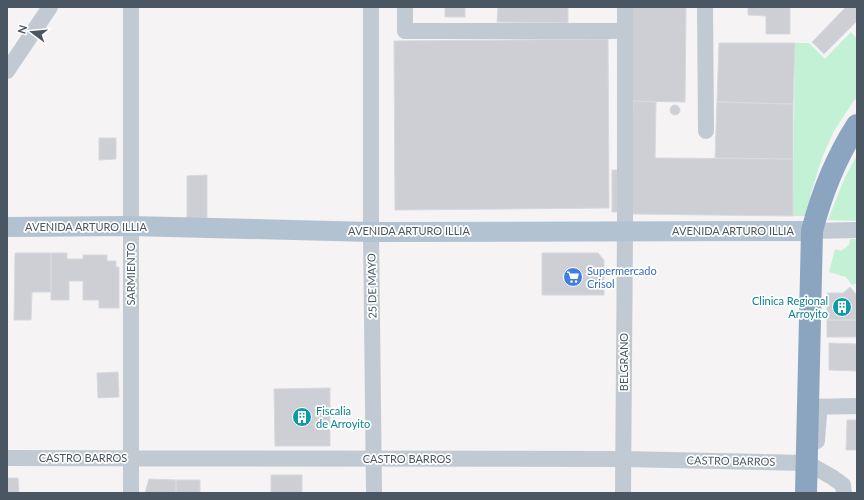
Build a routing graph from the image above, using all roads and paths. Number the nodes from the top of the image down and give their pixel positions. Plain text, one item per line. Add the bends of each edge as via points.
1 (50, 7) edge
2 (131, 7) edge
3 (371, 7) edge
4 (405, 7) edge
5 (625, 7) edge
6 (705, 7) edge
7 (625, 31) junction
8 (7, 71) edge
9 (857, 125) edge
10 (706, 131) dead end
11 (131, 226) junction
12 (7, 227) edge
13 (857, 230) edge
14 (812, 231) junction
15 (371, 232) junction
16 (625, 232) junction
17 (808, 406) junction
18 (857, 406) edge
19 (7, 458) edge
20 (131, 458) junction
21 (374, 459) junction
22 (623, 459) junction
23 (807, 459) junction
24 (131, 493) edge
25 (374, 493) edge
26 (623, 493) edge
27 (806, 493) edge
28 (844, 493) edge

1 - 8 street
2 - 11 street, SARMIENTO
3 - 15 street, 25 DE MAYO
4 - 7 street via 405,31
5 - 7 street, BELGRANO
6 - 10 street
7 - 16 street, BELGRANO
9 - 14 highway via 826,184
11 - 12 main road, AVENIDA ARTURO ILLIA
11 - 15 main road, AVENIDA ARTURO ILLIA
11 - 20 street, SARMIENTO
13 - 14 street
14 - 16 main road, AVENIDA ARTURO ILLIA
14 - 17 highway
15 - 16 main road, AVENIDA ARTURO ILLIA
15 - 21 street, 25 DE MAYO
16 - 22 street, BELGRANO
17 - 18 street
17 - 23 highway
19 - 20 street, CASTRO BARROS
20 - 21 street, CASTRO BARROS
20 - 24 street, SARMIENTO
21 - 22 street, CASTRO BARROS
21 - 25 street, 25 DE MAYO
22 - 23 street, CASTRO BARROS
22 - 26 street, BELGRANO
23 - 27 highway
23 - 28 street via 843,485

